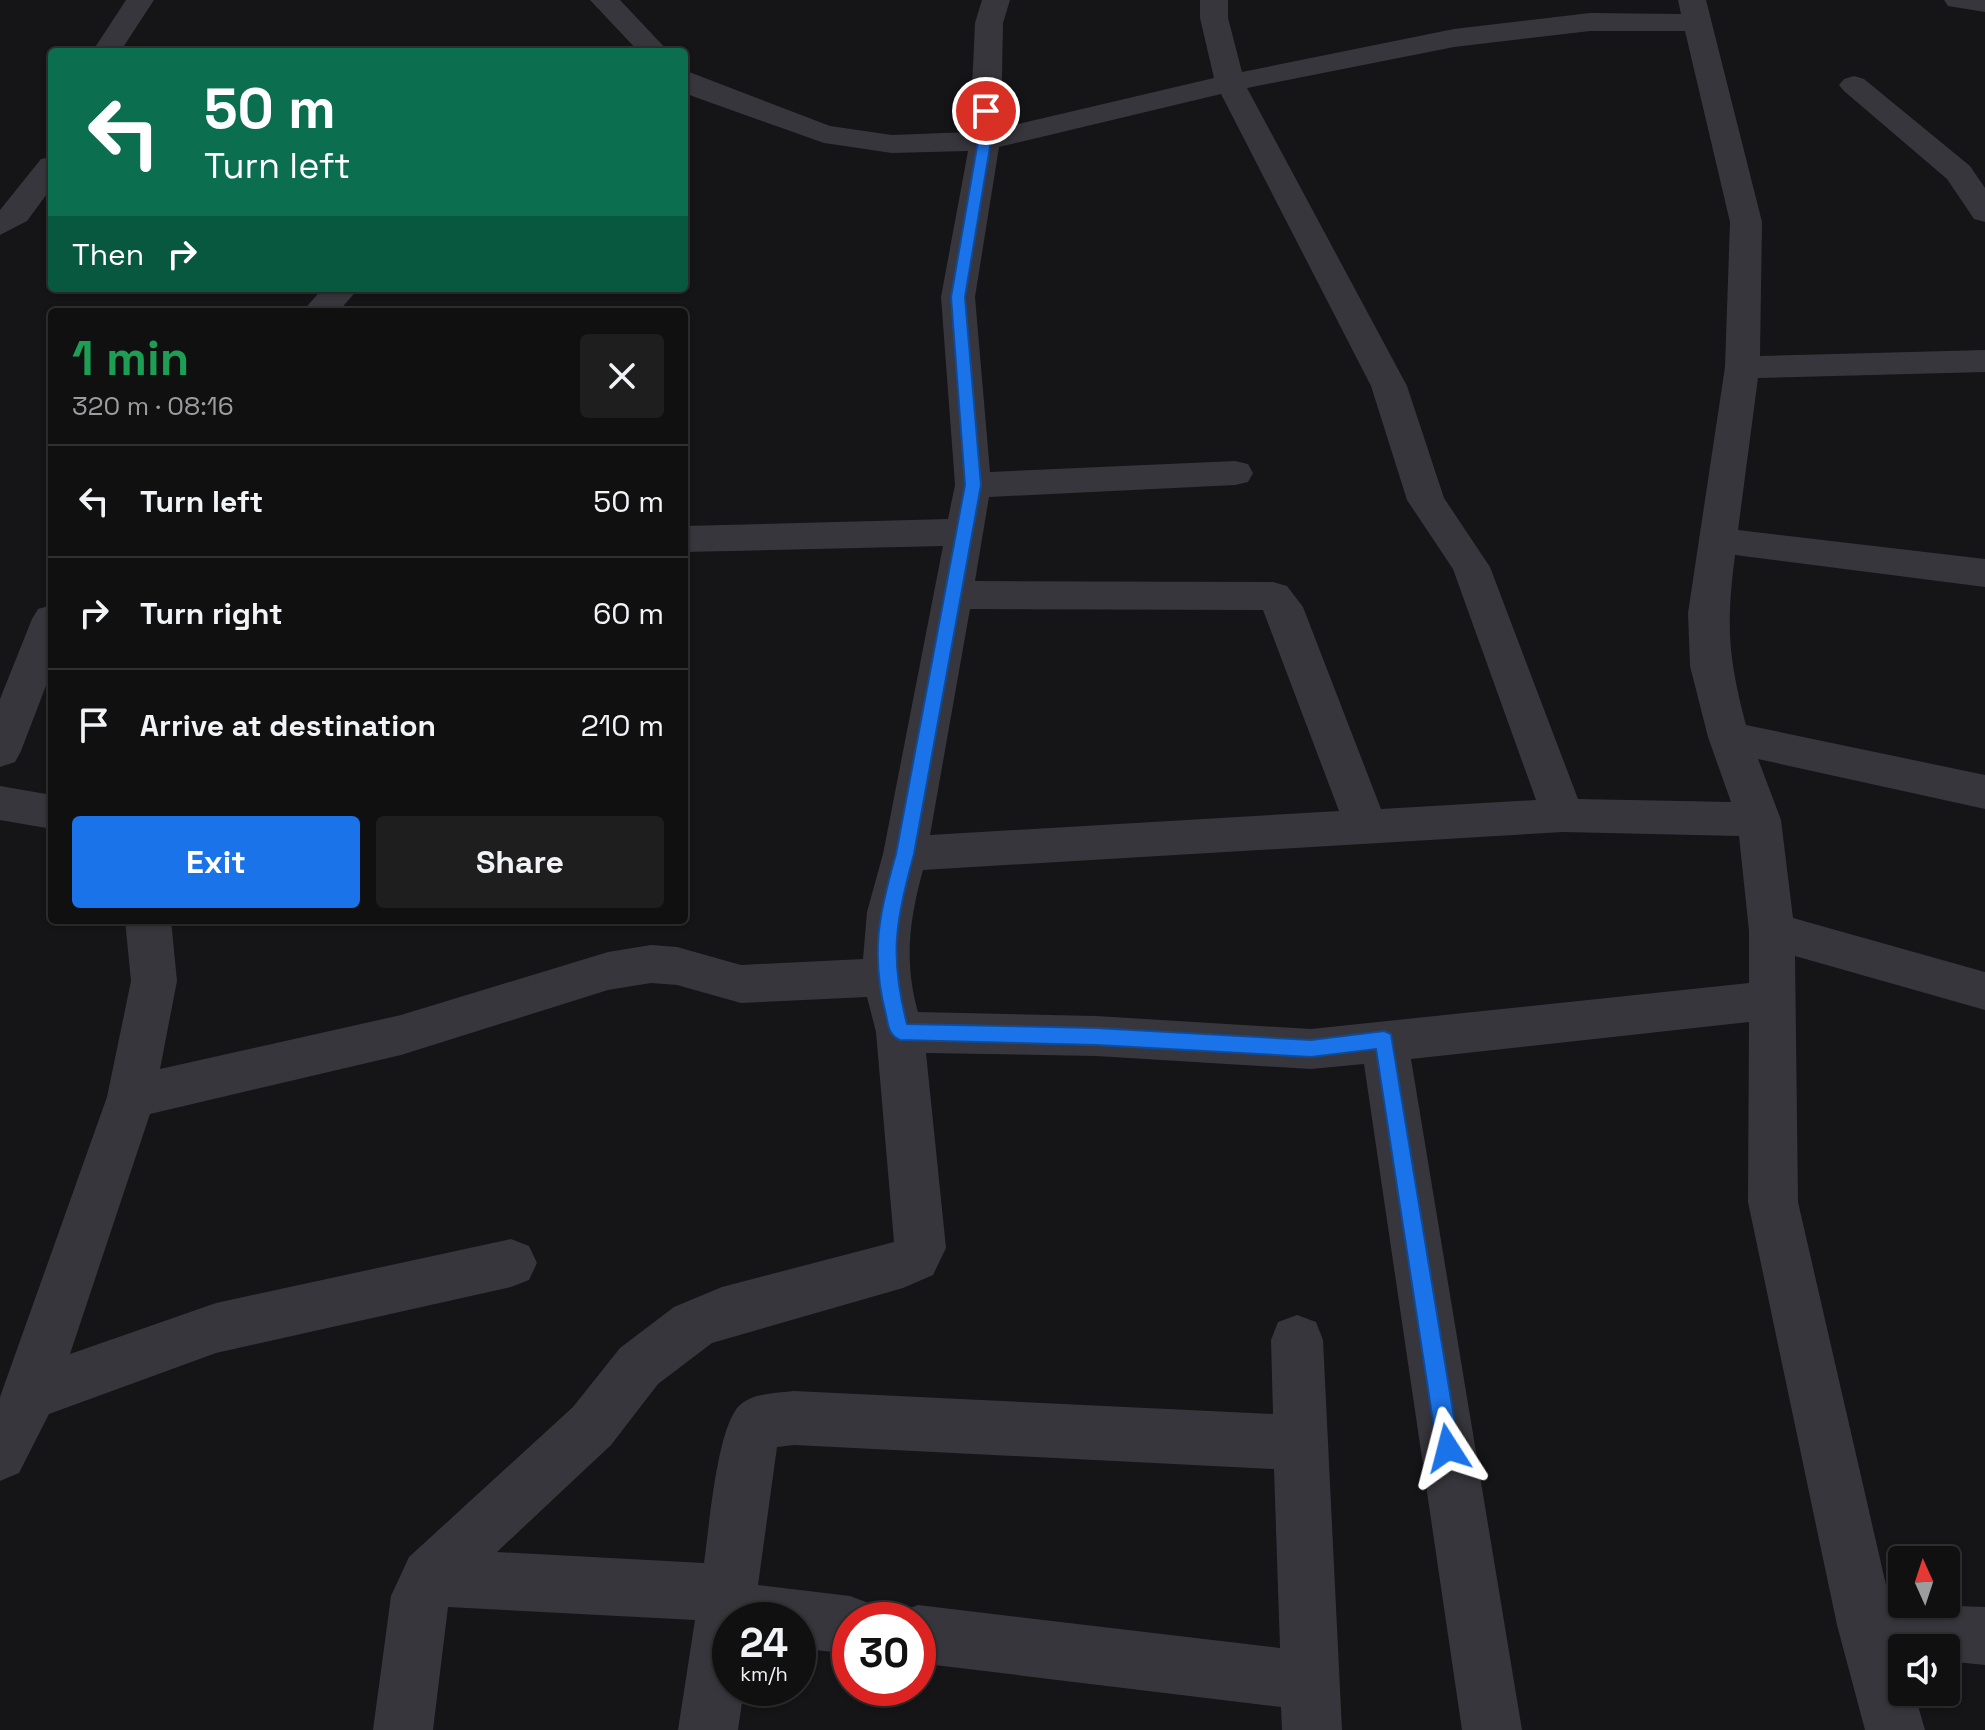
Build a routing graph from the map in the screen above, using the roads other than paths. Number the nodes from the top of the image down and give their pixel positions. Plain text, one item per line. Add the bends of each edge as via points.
1 (140, 0) edge
2 (604, 0) edge
3 (996, 0) edge
4 (1214, 0) edge
5 (1958, 0) edge
6 (1985, 4) edge
7 (1695, 12) edge
8 (109, 48) edge
9 (651, 48) edge
10 (688, 81) edge
11 (1230, 83) junction
12 (1854, 85) dead end
13 (985, 141) junction
14 (45, 175) edge
15 (0, 185) edge
16 (1985, 212) edge
17 (0, 225) edge
18 (338, 292) edge
19 (323, 308) edge
20 (1985, 361) edge
21 (1742, 367) junction
22 (1235, 473) dead end
23 (973, 485) junction
24 (964, 532) junction
25 (688, 539) edge
26 (1717, 540) junction
27 (1985, 573) edge
28 (952, 595) junction
29 (48, 629) edge
30 (1729, 737) junction
31 (0, 751) edge
32 (1985, 792) edge
33 (0, 803) edge
34 (48, 811) edge
35 (1563, 815) junction
36 (1759, 820) junction
37 (1366, 827) junction
38 (905, 854) junction
39 (148, 924) edge
40 (1772, 931) junction
41 (885, 977) junction
42 (1985, 991) edge
43 (1773, 1000) junction
44 (900, 1032) junction
45 (1384, 1040) junction
46 (131, 1097) junction
47 (511, 1263) dead end
48 (1297, 1340) dead end
49 (30, 1395) junction
50 (1301, 1443) junction
51 (0, 1454) edge
52 (429, 1577) junction
53 (726, 1602) joint
54 (1866, 1625) junction
55 (1985, 1636) edge
56 (936, 1637) edge
57 (712, 1702) edge
58 (1311, 1705) edge
59 (403, 1730) edge
60 (708, 1730) edge
61 (1492, 1730) edge
62 (1895, 1730) edge

1 - 8 street
2 - 9 street
3 - 13 street via 989,23
4 - 11 street
5 - 6 street
7 - 11 street via 1454,38
7 - 21 street via 1746,222
10 - 13 street via 824,134 892,144
11 - 13 street
11 - 35 street via 1389,386 1426,500 1471,567
12 - 16 street via 1959,173
13 - 23 street via 958,297
14 - 15 street
14 - 17 street via 16,214
18 - 19 street
20 - 21 street
21 - 26 street
22 - 23 street
23 - 24 street
24 - 25 street
24 - 28 street
26 - 27 street
26 - 30 street via 1708,613 1710,666
28 - 37 street via 1273,596 1283,607
28 - 38 street
29 - 31 street
30 - 32 street
30 - 36 street
33 - 34 street
35 - 36 street
35 - 37 street
36 - 40 street
37 - 38 street
38 - 41 street via 889,912
39 - 46 street via 154,981
40 - 42 street
40 - 43 street
41 - 44 street
41 - 46 street via 741,984 677,966 637,966 401,1035
43 - 45 street
43 - 54 street via 1773,1202
44 - 45 street via 1096,1036 1311,1049
44 - 52 street via 920,1238 915,1258 722,1312 693,1325 639,1366 592,1426
45 - 61 street
46 - 49 street
47 - 49 street via 216,1328
48 - 50 street
49 - 51 street
50 - 53 street via 775,1418 760,1422 751,1434
50 - 58 street
52 - 53 street
52 - 59 street via 420,1596
54 - 55 street
54 - 62 street
56 - 58 street
57 - 60 street

